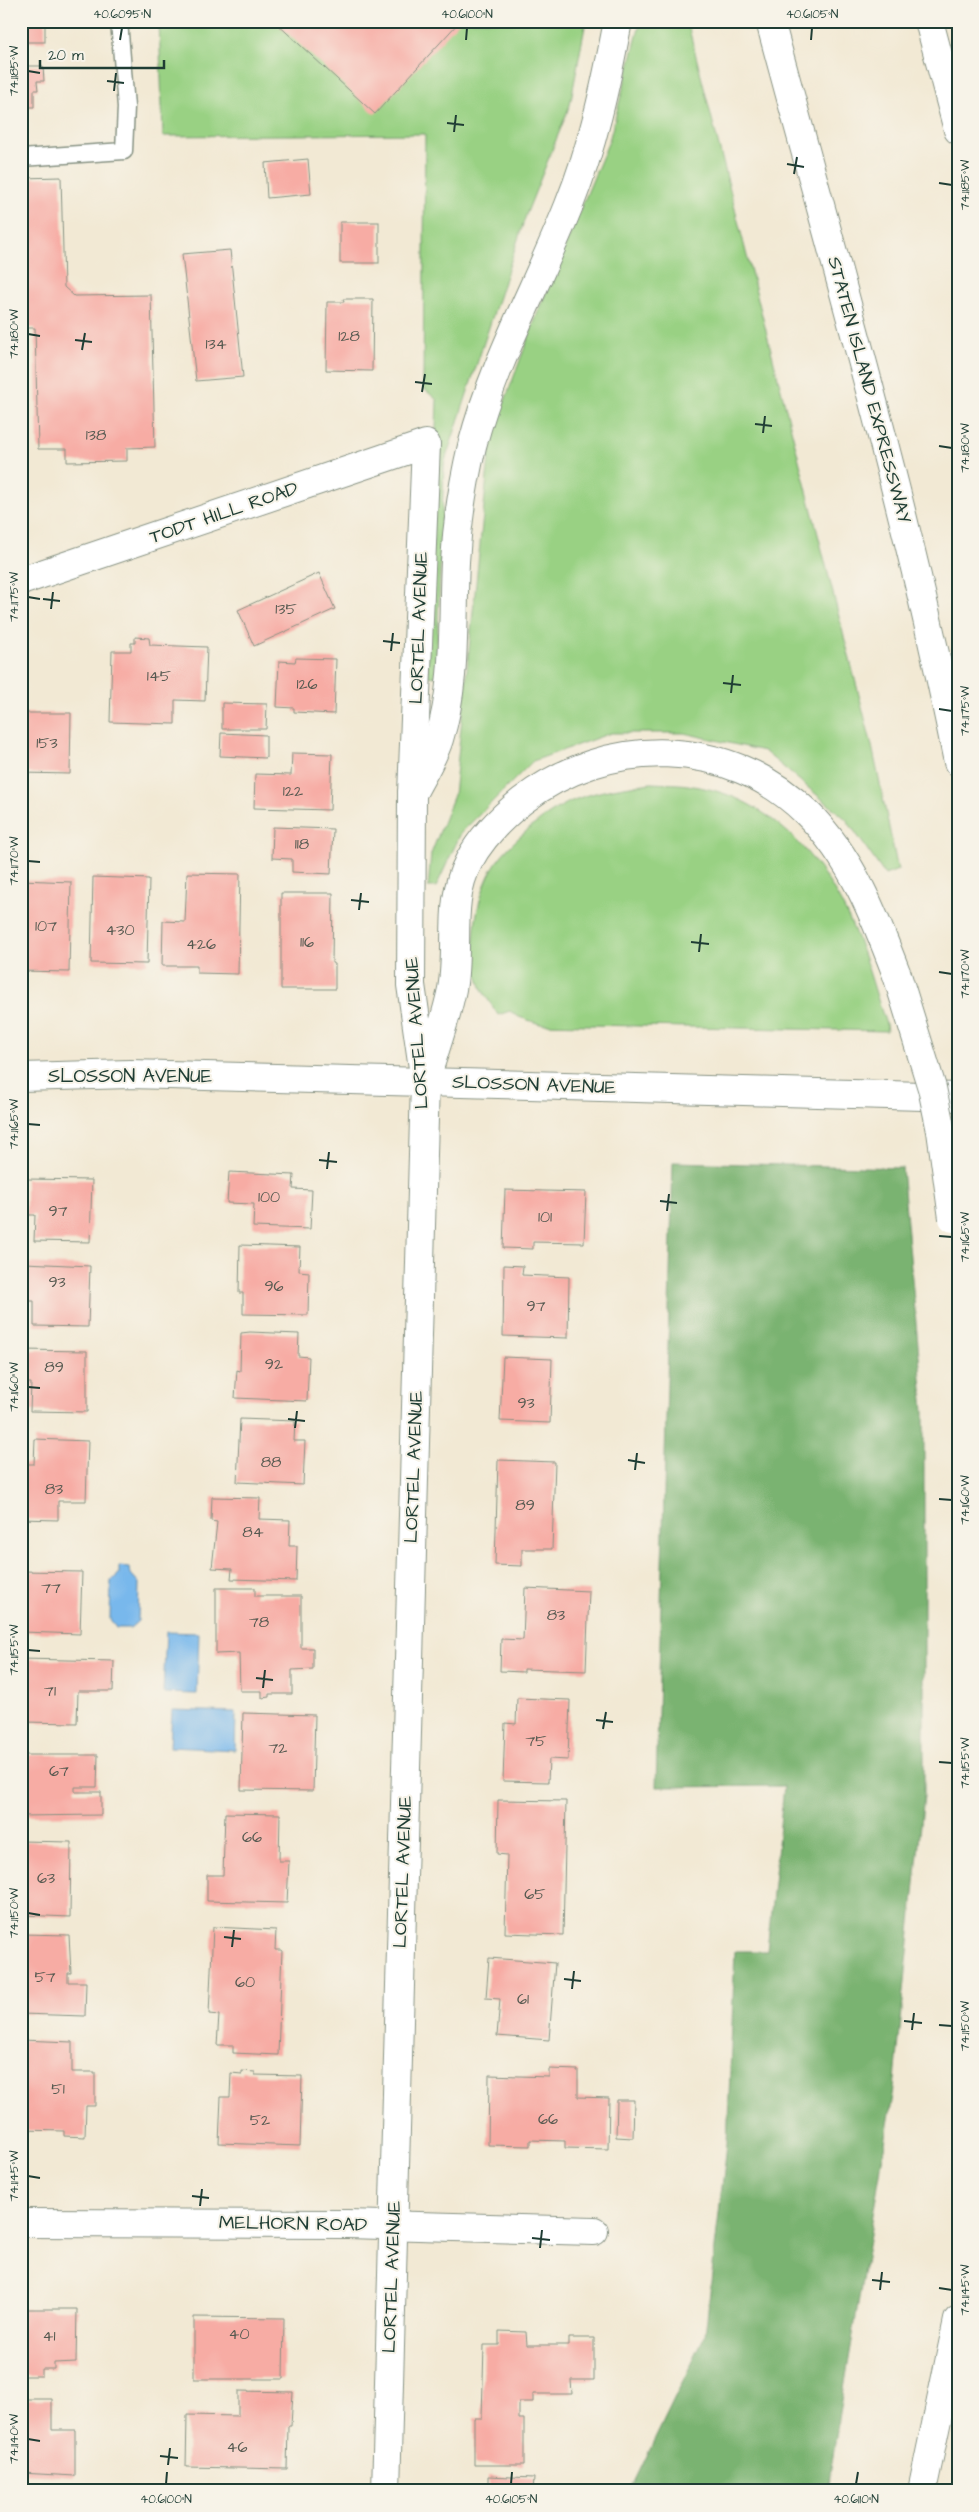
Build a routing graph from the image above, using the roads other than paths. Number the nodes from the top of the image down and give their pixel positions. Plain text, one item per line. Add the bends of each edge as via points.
1 (119, 21) edge
2 (618, 21) edge
3 (770, 21) edge
4 (929, 21) edge
5 (958, 130) edge
6 (21, 158) edge
7 (426, 444) joint
8 (21, 581) edge
9 (958, 762) edge
10 (412, 794) junction
11 (21, 1076) edge
12 (425, 1082) junction
13 (958, 1097) edge
14 (955, 1226) edge
15 (21, 2223) edge
16 (394, 2226) junction
17 (594, 2231) dead end
18 (958, 2320) edge
19 (386, 2491) edge
20 (922, 2491) edge

1 - 6 lane via 126,107 124,151
2 - 10 main road via 599,110 570,204 501,359 473,444 459,516 452,673 446,708 438,740
3 - 9 main road, STATEN ISLAND EXPRESSWAY via 898,496
4 - 5 main road
7 - 8 main road, TODT HILL ROAD
7 - 10 main road, LORTEL AVENUE
10 - 12 main road, LORTEL AVENUE via 411,985
11 - 12 main road, SLOSSON AVENUE via 130,1074
12 - 13 main road, SLOSSON AVENUE
12 - 14 main road, bridge via 452,988 456,899 461,879 469,860 494,827 535,791 557,777 607,759 677,752 698,756 739,769 787,795 807,813 842,856 870,909 897,975 932,1088
12 - 16 main road, LORTEL AVENUE
15 - 16 main road, MELHORN ROAD
16 - 17 main road, MELHORN ROAD
16 - 19 main road, LORTEL AVENUE
18 - 20 main road

